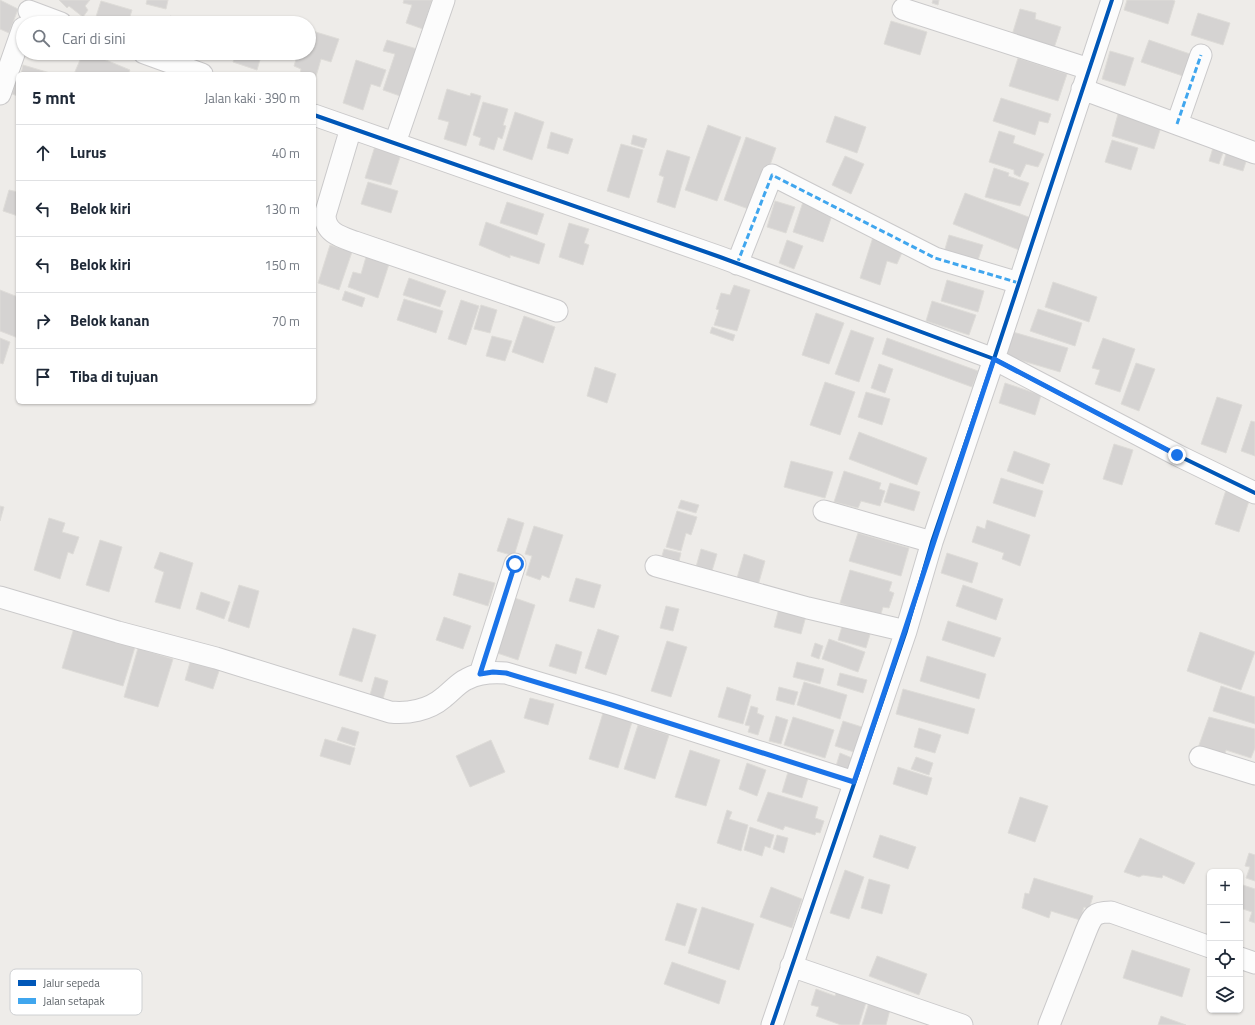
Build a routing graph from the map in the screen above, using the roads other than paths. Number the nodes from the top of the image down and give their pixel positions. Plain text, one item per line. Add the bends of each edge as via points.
1 (444, 0) edge
2 (1112, 0) edge
3 (903, 8) dead end
4 (16, 47) edge
5 (1201, 55) dead end
6 (163, 60) edge
7 (1089, 69) junction
8 (196, 72) edge
9 (1082, 89) junction
10 (0, 94) edge
11 (316, 115) edge
12 (1177, 124) junction
13 (351, 128) junction
14 (395, 143) junction
15 (1255, 153) edge
16 (737, 264) junction
17 (1019, 283) junction
18 (557, 311) dead end
19 (994, 359) junction
20 (1255, 493) edge
21 (824, 511) dead end
22 (932, 542) junction
23 (515, 564) dead end
24 (656, 566) dead end
25 (0, 597) edge
26 (906, 632) junction
27 (480, 674) junction
28 (1200, 757) dead end
29 (1255, 774) edge
30 (854, 782) junction
31 (1207, 946) edge
32 (1243, 959) edge
33 (1255, 963) edge
34 (791, 966) junction
35 (772, 1025) edge
36 (962, 1025) edge
37 (1049, 1025) edge

1 - 14 street
2 - 7 street
3 - 7 street
4 - 10 street
5 - 12 street
6 - 8 street
7 - 9 street
9 - 12 street
9 - 17 street
11 - 13 street
12 - 15 street
13 - 14 street
13 - 18 street via 325,215 331,232
14 - 16 street
16 - 17 street via 772,175 935,258
16 - 19 street
17 - 19 street
19 - 20 street
19 - 22 street
21 - 22 street
22 - 26 street
23 - 27 street
24 - 26 street
25 - 27 street via 216,658 390,712 401,713 430,706 467,679
26 - 30 street
27 - 30 street via 506,673
28 - 29 street
30 - 34 street
31 - 37 street via 1110,912 1099,912 1089,924
32 - 33 street
34 - 35 street
34 - 36 street

